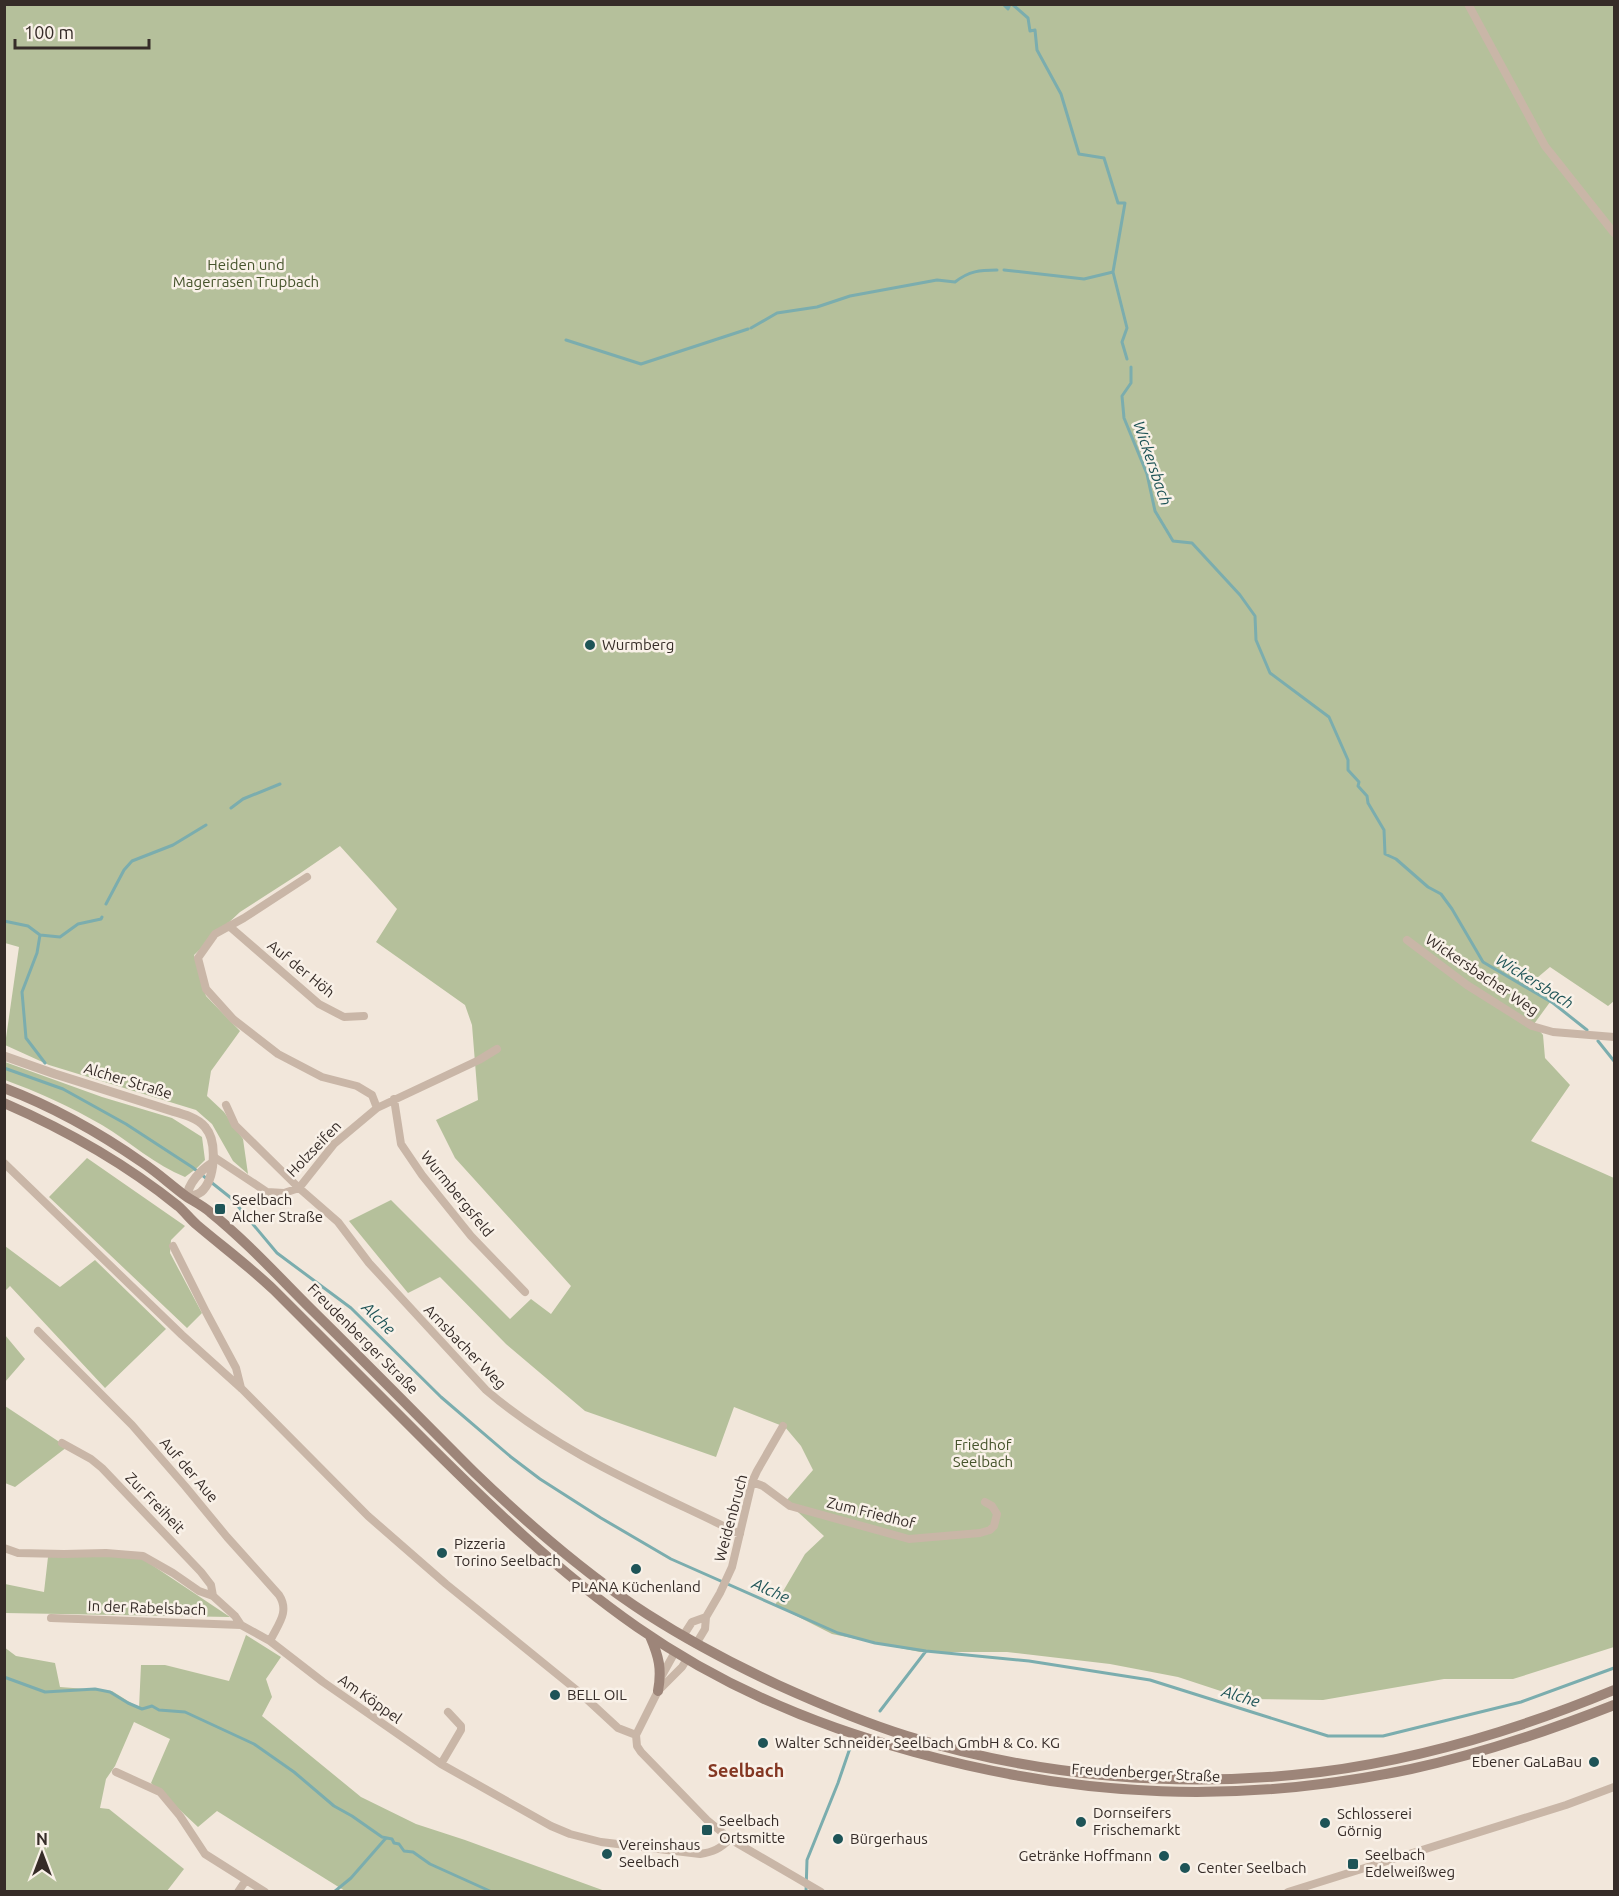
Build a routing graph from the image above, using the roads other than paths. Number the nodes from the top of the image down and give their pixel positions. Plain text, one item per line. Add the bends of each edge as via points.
1 (1468, 4) edge
2 (1614, 233) edge
3 (307, 877) dead end
4 (229, 926) junction
5 (1407, 940) dead end
6 (364, 1016) dead end
7 (1614, 1037) edge
8 (496, 1049) dead end
9 (4, 1056) edge
10 (4, 1088) edge
11 (394, 1099) junction
12 (4, 1104) edge
13 (226, 1105) dead end
14 (377, 1108) junction
15 (4, 1163) edge
16 (211, 1164) junction
17 (299, 1188) junction
18 (187, 1197) junction
19 (179, 1208) junction
20 (173, 1246) dead end
21 (525, 1292) dead end
22 (38, 1331) dead end
23 (242, 1389) junction
24 (783, 1426) dead end
25 (63, 1443) dead end
26 (752, 1482) junction
27 (985, 1502) dead end
28 (740, 1534) junction
29 (4, 1548) edge
30 (213, 1596) junction
31 (706, 1617) junction
32 (51, 1618) dead end
33 (241, 1625) junction
34 (650, 1636) junction
35 (683, 1636) junction
36 (270, 1641) junction
37 (696, 1644) junction
38 (675, 1652) junction
39 (687, 1659) junction
40 (660, 1679) junction
41 (1614, 1690) edge
42 (658, 1691) junction
43 (1614, 1705) edge
44 (448, 1712) dead end
45 (636, 1735) junction
46 (441, 1764) junction
47 (116, 1772) dead end
48 (1614, 1787) edge
49 (730, 1839) junction
50 (246, 1880) junction
51 (819, 1891) edge
52 (238, 1892) edge
53 (266, 1892) edge
54 (1288, 1892) edge

1 - 2 street via 1545,146
3 - 4 street
4 - 6 street, Auf der Höh via 319,1004 344,1017
4 - 14 street via 215,934 198,958 206,989 233,1019 278,1054 322,1077 357,1086 372,1095
5 - 7 street, Wickersbacher Weg via 1467,985 1532,1026 1553,1032
8 - 11 street, Holzseifen
9 - 16 street, Alcher Straße via 187,1116 205,1127 213,1142
10 - 18 main road, Freudenberger Straße via 100,1135
11 - 14 street, Holzseifen
11 - 21 street, Wurmbergsfeld via 401,1144 471,1236
12 - 19 main road, Freudenberger Straße via 109,1158
13 - 17 street, Arnsbacher Weg via 235,1125
14 - 17 street, Holzseifen via 334,1144
15 - 23 street
16 - 17 street, Holzseifen via 267,1192 284,1193
16 - 18 street via 195,1180
16 - 18 street via 202,1191
17 - 28 street, Arnsbacher Weg via 338,1222 369,1263 502,1404 557,1442
18 - 19 main road
18 - 35 main road, Freudenberger Straße via 228,1228 515,1509 605,1585
19 - 34 main road, Freudenberger Straße via 274,1290 505,1519 582,1587
20 - 23 street via 237,1368
22 - 36 street, Auf der Aue via 132,1425 279,1595 285,1610
23 - 45 street via 394,1539 618,1728
24 - 26 street, Weidenbruch
25 - 30 street, Zur Freiheit via 91,1459 124,1490 201,1572 211,1585
26 - 27 street, Zum Friedhof via 790,1506 909,1539 990,1530 997,1514
26 - 28 street, Weidenbruch
28 - 31 street, Weidenbruch via 725,1583
29 - 30 street, Am Köppel via 27,1554 106,1552 143,1556
30 - 33 street, Am Köppel
31 - 35 street, Weidenbruch via 692,1622
31 - 37 street, Weidenbruch via 705,1629
32 - 33 street, In der Rabelsbach
33 - 36 street, Am Köppel
34 - 38 main road, Freudenberger Straße
34 - 40 main road via 658,1655
35 - 37 main road, Freudenberger Straße
35 - 38 main road
36 - 46 street, Am Köppel
37 - 39 main road
37 - 41 main road, Freudenberger Straße via 826,1707 907,1736 1014,1763 1145,1778 1251,1778 1366,1764 1504,1731
38 - 39 main road, Freudenberger Straße
38 - 40 street
39 - 42 street
39 - 43 main road, Freudenberger Straße via 821,1723 903,1749 957,1764 1066,1785 1143,1791 1252,1791 1370,1777 1508,1743
40 - 42 main road
42 - 45 street
44 - 46 street via 461,1730
45 - 49 street via 641,1752
46 - 49 street, Am Köppel via 551,1826 585,1838 699,1854 720,1848
47 - 50 street via 160,1792 205,1854
48 - 54 street
49 - 51 street
50 - 52 street
50 - 53 street

